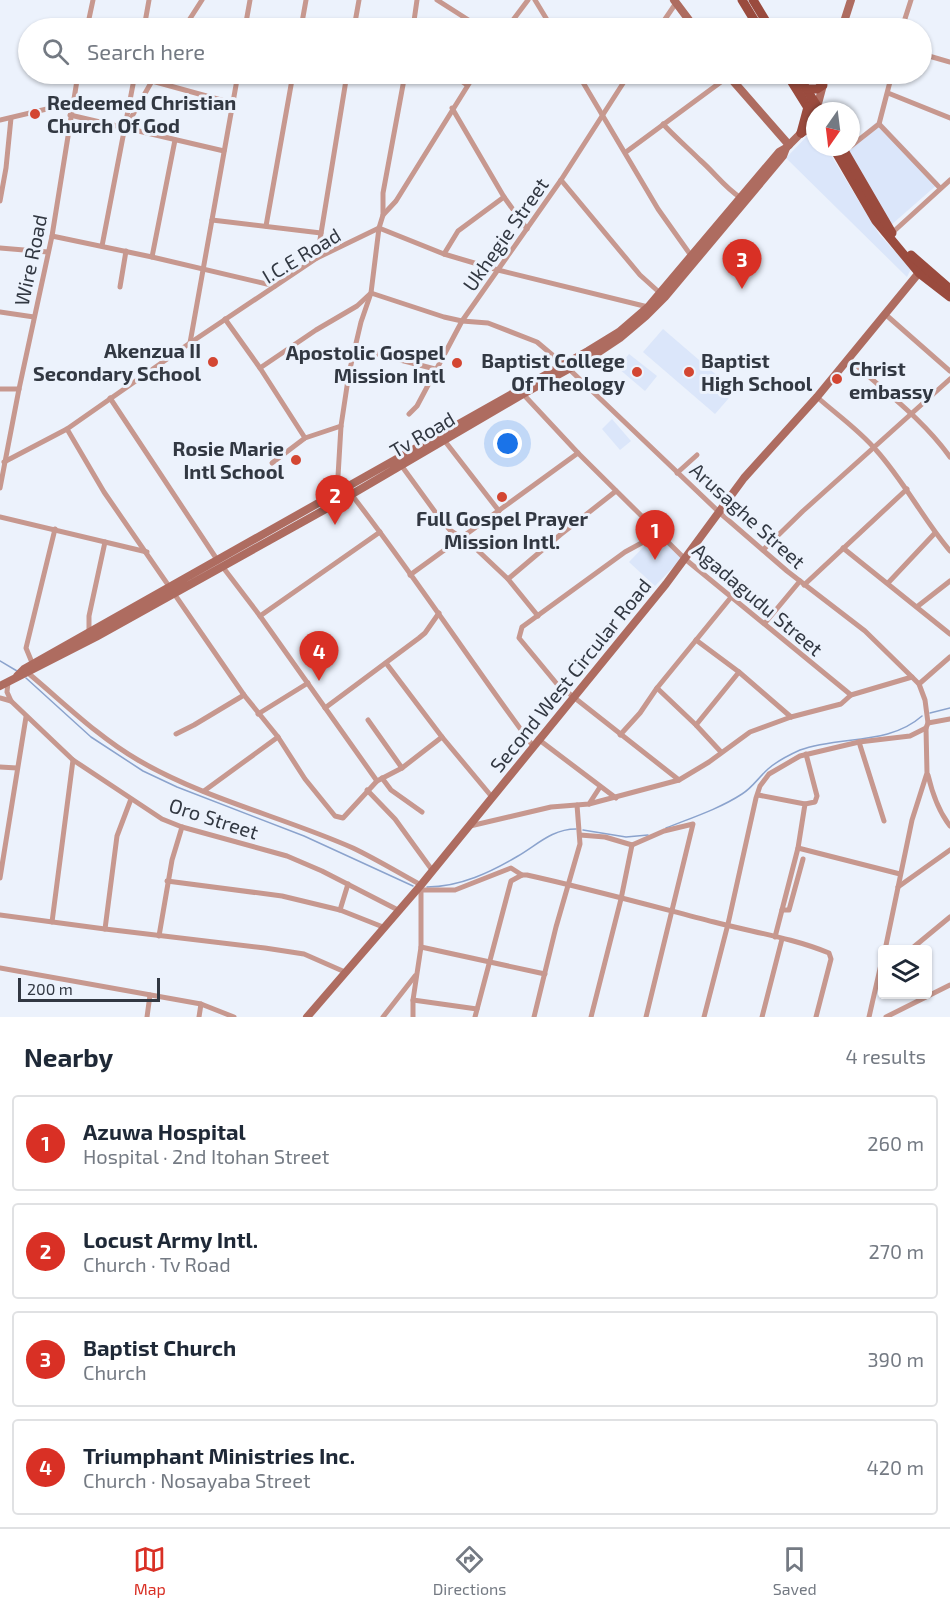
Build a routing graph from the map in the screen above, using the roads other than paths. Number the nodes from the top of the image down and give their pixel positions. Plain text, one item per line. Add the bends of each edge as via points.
1 (93, 0) edge
2 (149, 0) edge
3 (202, 0) edge
4 (250, 0) edge
5 (306, 0) edge
6 (359, 0) edge
7 (417, 0) edge
8 (436, 0) edge
9 (528, 0) edge
10 (534, 0) edge
11 (742, 0) edge
12 (845, 0) edge
13 (850, 0) edge
14 (911, 0) edge
15 (675, 2) edge
16 (752, 4) edge
17 (89, 18) edge
18 (146, 18) edge
19 (190, 18) edge
20 (247, 18) edge
21 (303, 18) edge
22 (356, 18) edge
23 (414, 18) edge
24 (465, 18) edge
25 (514, 18) edge
26 (546, 18) edge
27 (665, 18) edge
28 (687, 18) edge
29 (762, 18) edge
30 (840, 18) edge
31 (845, 18) edge
32 (905, 18) edge
33 (932, 56) edge
34 (949, 60) edge
35 (76, 84) edge
36 (133, 84) edge
37 (150, 84) edge
38 (163, 84) edge
39 (236, 84) edge
40 (291, 84) edge
41 (345, 84) edge
42 (403, 84) edge
43 (584, 84) edge
44 (622, 84) edge
45 (716, 84) edge
46 (735, 84) edge
47 (794, 84) edge
48 (804, 84) edge
49 (890, 84) edge
50 (467, 85) edge
51 (823, 85) joint
52 (807, 89) junction
53 (888, 93) junction
54 (807, 102) edge
55 (811, 102) edge
56 (818, 102) edge
57 (72, 103) junction
58 (232, 103) junction
59 (452, 108) junction
60 (602, 114) junction
61 (70, 115) junction
62 (11, 118) junction
63 (950, 118) edge
64 (0, 120) edge
65 (663, 124) junction
66 (879, 124) junction
67 (806, 126) edge
68 (124, 129) junction
69 (806, 129) edge
70 (801, 133) junction
71 (860, 138) edge
72 (175, 140) junction
73 (787, 147) junction
74 (224, 151) junction
75 (626, 152) junction
76 (838, 156) edge
77 (851, 156) edge
78 (3, 168) edge
79 (561, 180) junction
80 (950, 180) edge
81 (940, 188) junction
82 (504, 197) junction
83 (741, 198) junction
84 (0, 201) edge
85 (383, 215) junction
86 (212, 220) junction
87 (266, 226) junction
88 (379, 228) junction
89 (527, 229) junction
90 (321, 233) junction
91 (892, 233) junction
92 (52, 236) junction
93 (102, 246) junction
94 (0, 248) edge
95 (126, 251) junction
96 (48, 252) junction
97 (444, 254) junction
98 (152, 257) junction
99 (692, 257) junction
100 (317, 258) junction
101 (203, 270) junction
102 (498, 270) junction
103 (921, 270) junction
104 (275, 286) junction
105 (120, 287) dead end
106 (950, 289) edge
107 (371, 293) junction
108 (660, 293) junction
109 (950, 297) edge
110 (648, 307) junction
111 (0, 312) edge
112 (885, 314) junction
113 (34, 317) junction
114 (225, 319) junction
115 (462, 321) junction
116 (190, 343) junction
117 (354, 348) junction
118 (849, 359) junction
119 (567, 367) junction
120 (260, 368) junction
121 (435, 369) junction
122 (950, 371) edge
123 (950, 379) edge
124 (0, 389) edge
125 (19, 389) junction
126 (523, 394) junction
127 (817, 397) junction
128 (110, 398) junction
129 (912, 413) junction
130 (409, 414) dead end
131 (341, 426) junction
132 (67, 429) junction
133 (305, 438) junction
134 (444, 440) junction
135 (875, 448) junction
136 (578, 453) junction
137 (697, 455) dead end
138 (950, 457) edge
139 (4, 462) junction
140 (272, 463) dead end
141 (401, 465) junction
142 (677, 473) junction
143 (0, 488) edge
144 (907, 489) junction
145 (616, 491) junction
146 (337, 493) junction
147 (351, 494) junction
148 (315, 510) junction
149 (500, 511) junction
150 (720, 513) junction
151 (0, 517) edge
152 (55, 529) junction
153 (657, 530) junction
154 (380, 532) junction
155 (935, 533) junction
156 (462, 537) junction
157 (105, 542) junction
158 (843, 548) junction
159 (763, 550) junction
160 (950, 551) edge
161 (147, 552) junction
162 (685, 559) junction
163 (220, 564) junction
164 (410, 574) junction
165 (508, 579) junction
166 (950, 581) edge
167 (802, 583) junction
168 (888, 583) junction
169 (172, 590) junction
170 (732, 596) junction
171 (918, 606) junction
172 (439, 613) junction
173 (260, 616) junction
174 (538, 616) junction
175 (765, 623) junction
176 (89, 634) junction
177 (950, 634) edge
178 (696, 640) junction
179 (950, 657) edge
180 (386, 663) junction
181 (30, 669) junction
182 (739, 672) junction
183 (912, 677) junction
184 (3, 683) edge
185 (308, 683) junction
186 (919, 684) junction
187 (657, 688) junction
188 (243, 695) junction
189 (851, 695) junction
190 (0, 698) edge
191 (573, 698) junction
192 (11, 701) junction
193 (325, 708) junction
194 (258, 714) junction
195 (26, 717) junction
196 (791, 717) junction
197 (950, 719) edge
198 (368, 720) dead end
199 (696, 725) junction
200 (927, 725) junction
201 (176, 734) dead end
202 (620, 735) junction
203 (278, 737) junction
204 (442, 737) junction
205 (859, 742) junction
206 (535, 743) junction
207 (721, 752) junction
208 (806, 754) junction
209 (73, 760) junction
210 (0, 768) edge
211 (17, 768) junction
212 (402, 768) junction
213 (927, 773) junction
214 (379, 780) junction
215 (678, 780) junction
216 (600, 787) junction
217 (204, 790) junction
218 (367, 790) junction
219 (758, 795) junction
220 (492, 797) junction
221 (616, 798) junction
222 (131, 799) junction
223 (588, 804) junction
224 (805, 804) junction
225 (577, 805) junction
226 (422, 812) dead end
227 (884, 821) dead end
228 (469, 826) junction
229 (950, 826) edge
230 (182, 827) junction
231 (580, 835) junction
232 (632, 845) junction
233 (798, 848) junction
234 (950, 850) edge
235 (803, 859) dead end
236 (432, 870) junction
237 (900, 874) junction
238 (522, 875) junction
239 (0, 878) edge
240 (167, 881) junction
241 (348, 884) junction
242 (569, 884) junction
243 (421, 887) junction
244 (898, 887) junction
245 (621, 898) junction
246 (340, 910) junction
247 (398, 910) junction
248 (672, 910) junction
249 (782, 910) junction
250 (0, 915) edge
251 (950, 917) edge
252 (52, 922) junction
253 (728, 924) junction
254 (383, 927) junction
255 (105, 929) junction
256 (159, 936) junction
257 (778, 938) junction
258 (886, 945) edge
259 (916, 945) edge
260 (421, 947) junction
261 (490, 962) junction
262 (0, 968) edge
263 (345, 972) junction
264 (417, 974) junction
265 (545, 974) junction
266 (878, 979) edge
267 (950, 985) edge
268 (150, 995) junction
269 (413, 999) junction
270 (201, 1004) junction
271 (477, 1009) junction
272 (147, 1017) edge
273 (199, 1017) edge
274 (234, 1017) edge
275 (307, 1017) edge
276 (383, 1017) edge
277 (412, 1017) edge
278 (476, 1017) edge
279 (534, 1017) edge
280 (591, 1017) edge
281 (646, 1017) edge
282 (704, 1017) edge
283 (762, 1017) edge
284 (816, 1017) edge
285 (869, 1017) edge
286 (886, 1017) edge

1 - 17 street
2 - 18 street
3 - 19 street
4 - 20 street
5 - 21 street
6 - 22 street
7 - 23 street
8 - 24 street
9 - 25 street
10 - 26 street
11 - 16 main road
12 - 30 street
13 - 31 street
14 - 32 street
15 - 27 street
15 - 28 street
16 - 29 main road
33 - 34 street
35 - 57 street, Wire Road
36 - 68 street
37 - 68 street
38 - 58 street
39 - 58 street
40 - 87 street
41 - 90 street
42 - 85 street via 383,193
43 - 60 street
44 - 60 street, Ukhegie Street
45 - 65 street
46 - 73 street
47 - 54 main road
48 - 52 main road
49 - 53 street
50 - 59 street
51 - 52 main road
51 - 56 street
52 - 55 main road
53 - 63 street
53 - 66 street
57 - 61 street, Wire Road
57 - 62 street
58 - 74 street
59 - 82 street
59 - 85 street via 396,201
60 - 75 street
60 - 79 street, Ukhegie Street
61 - 68 street
61 - 92 street, Wire Road
62 - 64 street
62 - 78 street
65 - 75 street
65 - 83 street
66 - 71 street
66 - 81 street
67 - 70 main road
68 - 72 street
68 - 93 street
69 - 70 main road
70 - 73 street, Tv Road
72 - 74 street
72 - 98 street
73 - 83 street, Tv Road
73 - 119 street, Tv Road via 646,316 612,344
74 - 86 street
75 - 99 street
76 - 103 main road via 876,221
77 - 91 main road
78 - 84 street
79 - 89 street, Ukhegie Street
79 - 108 street via 640,275
80 - 81 street
81 - 91 street
82 - 89 street
82 - 97 street via 458,231
83 - 99 street, Tv Road
85 - 88 street
86 - 87 street
86 - 101 street
87 - 90 street
88 - 97 street
88 - 100 street, I.C.E Road
88 - 107 street
89 - 102 street, Ukhegie Street
90 - 100 street
91 - 103 main road
92 - 93 street
92 - 96 street, Wire Road
93 - 95 street
94 - 96 street
95 - 98 street
95 - 105 street
96 - 113 street, Wire Road
97 - 102 street
98 - 101 street
99 - 108 street, Tv Road
100 - 104 street, I.C.E Road
101 - 104 street
101 - 116 street
102 - 110 street
102 - 115 street, Ukhegie Street
103 - 106 main road
103 - 109 main road
103 - 112 street, Second West Circular Road
104 - 114 street, I.C.E Road
107 - 115 street, Arusaghe Street
107 - 117 street
107 - 120 street
108 - 110 street, Tv Road
110 - 119 street, Tv Road
111 - 113 street
112 - 118 street, Second West Circular Road
112 - 122 street
113 - 125 street, Wire Road
114 - 116 street, I.C.E Road
114 - 120 street
115 - 119 street, Arusaghe Street via 488,323 537,342
115 - 121 street, Ukhegie Street
116 - 128 street, I.C.E Road
117 - 121 street
117 - 131 street
118 - 127 street, Second West Circular Road
118 - 129 street
119 - 126 street, Tv Road
119 - 142 street, Arusaghe Street
119 - 146 street, Tv Road
120 - 133 street
121 - 130 street, Ukhegie Street
123 - 129 street
124 - 125 street
125 - 139 street, Wire Road
126 - 134 street, Tv Road
126 - 136 street, Agadagudu Street
127 - 135 street
127 - 150 street, Second West Circular Road via 744,478
128 - 132 street, I.C.E Road
128 - 163 street
129 - 135 street
129 - 138 street
131 - 133 street
131 - 146 street
132 - 139 street, I.C.E Road
132 - 161 street via 104,492
133 - 140 street
134 - 141 street, Tv Road
134 - 149 street
135 - 144 street
135 - 159 street
136 - 145 street, Agadagudu Street
136 - 149 street
137 - 142 street
139 - 143 street, Wire Road
141 - 147 street, Tv Road
141 - 156 street via 441,520
142 - 150 street, Arusaghe Street
144 - 155 street
144 - 158 street
145 - 153 street, Agadagudu Street
145 - 165 street
146 - 148 street, Tv Road
147 - 148 street, Tv Road
147 - 154 street
148 - 163 street, Tv Road
149 - 156 street
150 - 159 street, Arusaghe Street
150 - 162 street, Second West Circular Road
151 - 152 street
152 - 157 street
152 - 181 street via 26,648
153 - 162 street, Agadagudu Street
153 - 174 street
154 - 164 street
154 - 173 street
155 - 160 street
155 - 168 street
156 - 164 street
156 - 165 street
157 - 161 street
157 - 176 street via 89,616
158 - 167 street
158 - 168 street
159 - 167 street, Arusaghe Street
161 - 169 street
162 - 170 street, Agadagudu Street
162 - 191 street, Second West Circular Road
163 - 169 street, Tv Road
163 - 173 street
164 - 172 street
165 - 174 street
166 - 171 street
167 - 175 street
167 - 183 street, Arusaghe Street via 865,631
168 - 171 street
169 - 176 street, Tv Road
169 - 181 street, Tv Road
169 - 188 street
170 - 175 street, Agadagudu Street
170 - 178 street
171 - 177 street
172 - 180 street via 425,633
172 - 206 street via 488,687
173 - 185 street
174 - 191 street via 522,627 519,638
175 - 189 street, Agadagudu Street
176 - 181 street, Tv Road
178 - 182 street
178 - 187 street
179 - 186 street
180 - 193 street
180 - 204 street
181 - 184 street, Tv Road
181 - 217 street via 107,738 137,759
182 - 196 street
182 - 199 street
183 - 186 street, Arusaghe Street
183 - 189 street
184 - 192 street
185 - 193 street
185 - 194 street
186 - 200 street
187 - 199 street
187 - 202 street
188 - 194 street
188 - 201 street
189 - 196 street via 841,704
190 - 192 street
191 - 202 street
191 - 206 street, Second West Circular Road
192 - 195 street, Oro Street
193 - 214 street
194 - 203 street
195 - 209 street, Oro Street
195 - 211 street
196 - 207 street via 750,732
197 - 200 street
198 - 212 street
199 - 207 street
200 - 205 street via 910,736
200 - 213 street
202 - 215 street
203 - 217 street
203 - 218 street via 335,816 343,818
204 - 212 street
204 - 220 street
205 - 208 street
205 - 227 street
206 - 216 street
206 - 220 street, Second West Circular Road
207 - 215 street
208 - 219 street via 769,774 759,786
208 - 224 street via 817,796 815,802
209 - 222 street, Oro Street
209 - 252 street
210 - 211 street
211 - 239 street
212 - 214 street
213 - 229 street
213 - 237 street
214 - 218 street
214 - 226 street
215 - 221 street
216 - 221 street
216 - 223 street
217 - 243 street via 354,849
218 - 236 street via 395,819
219 - 224 street
219 - 253 street
220 - 228 street, Second West Circular Road
221 - 223 street
222 - 230 street, Oro Street
222 - 255 street via 117,836
223 - 225 street
224 - 233 street
225 - 228 street
225 - 231 street
228 - 236 street, Second West Circular Road
230 - 240 street
230 - 241 street, Oro Street via 287,856
231 - 232 street
231 - 242 street
232 - 245 street
232 - 248 street via 693,824
233 - 237 street
233 - 249 street
234 - 244 street
235 - 249 street via 789,910
236 - 243 street, Second West Circular Road
237 - 244 street
238 - 242 street
238 - 243 street via 511,868 455,890
238 - 261 street via 511,881
240 - 246 street via 282,896
240 - 256 street
241 - 246 street
241 - 247 street, Oro Street
242 - 245 street
242 - 265 street
243 - 247 street, Second West Circular Road
243 - 260 street
244 - 258 street
245 - 248 street
245 - 280 street
246 - 254 street
247 - 254 street, Second West Circular Road
248 - 253 street
248 - 281 street
249 - 257 street
250 - 252 street
251 - 259 street
252 - 255 street
253 - 257 street
253 - 282 street
254 - 263 street, Second West Circular Road
255 - 256 street
256 - 263 street via 304,954
257 - 283 street
257 - 284 street via 820,949 831,956
260 - 261 street
260 - 264 street
261 - 265 street
261 - 271 street
262 - 268 street
263 - 275 street, Second West Circular Road
264 - 269 street
264 - 276 street
265 - 279 street
266 - 285 street
267 - 286 street
268 - 270 street
268 - 272 street
269 - 271 street
269 - 277 street
270 - 273 street
270 - 274 street
271 - 278 street

